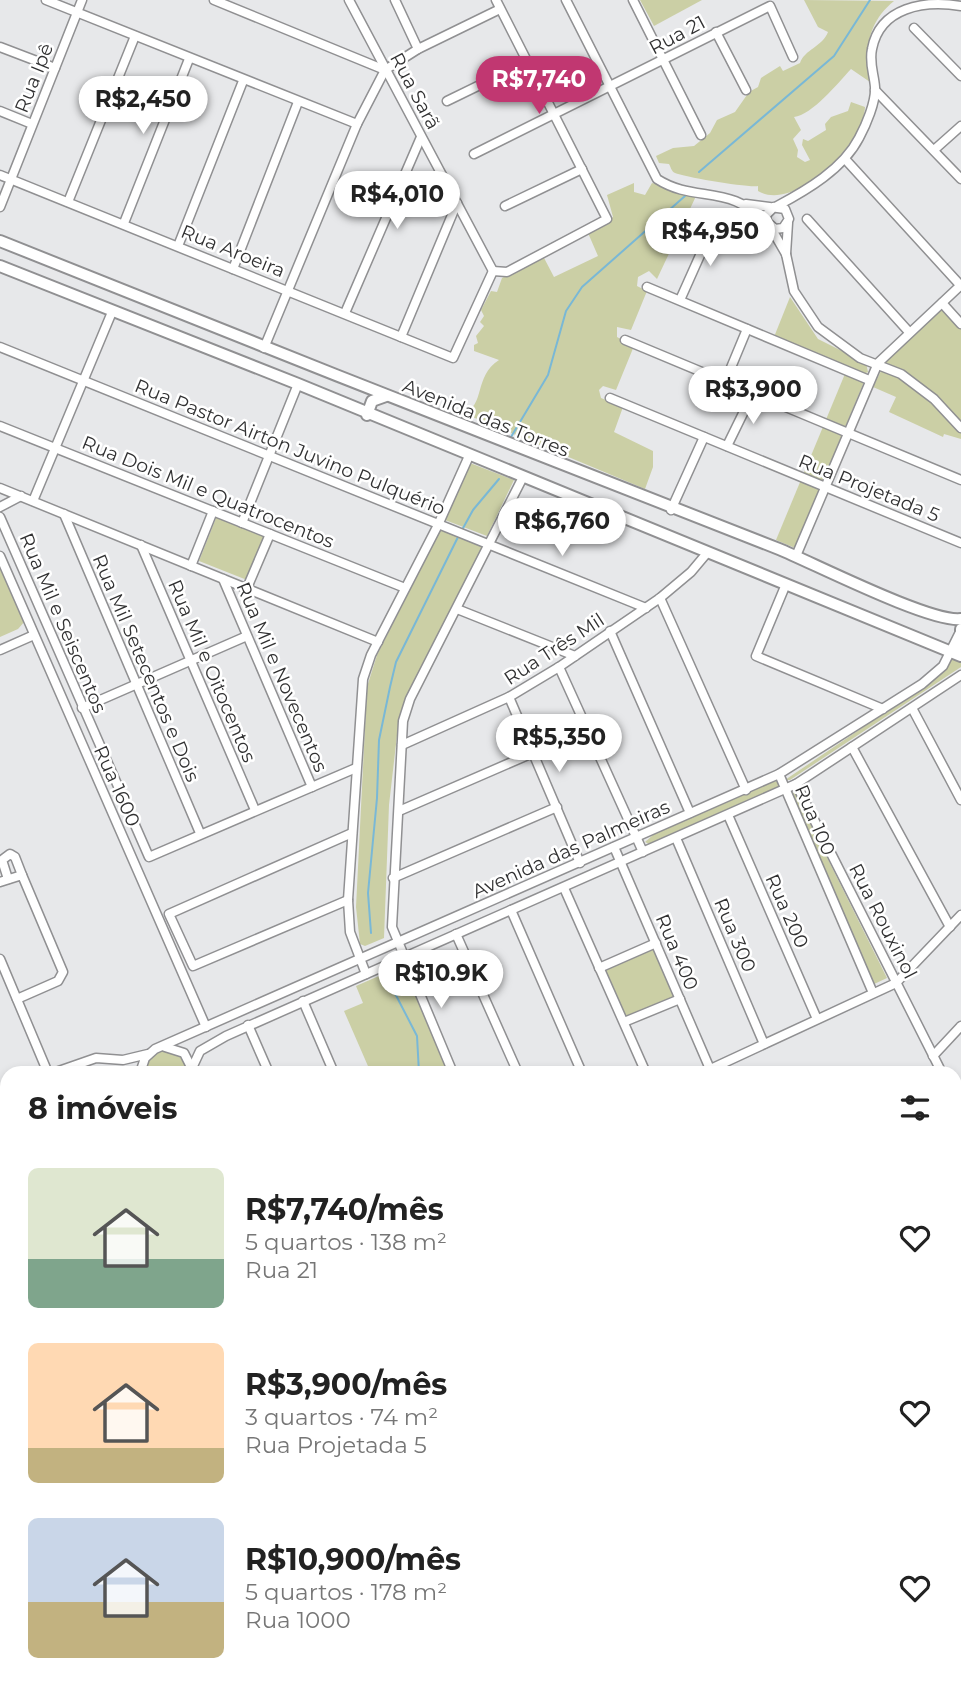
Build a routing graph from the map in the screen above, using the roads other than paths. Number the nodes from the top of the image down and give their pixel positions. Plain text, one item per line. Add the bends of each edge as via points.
1 (46, 0) edge
2 (82, 0) edge
3 (214, 0) edge
4 (349, 0) edge
5 (395, 0) edge
6 (496, 0) edge
7 (566, 0) edge
8 (633, 0) edge
9 (961, 6) edge
10 (500, 9) junction
11 (77, 13) junction
12 (914, 28) dead end
13 (716, 32) junction
14 (135, 36) junction
15 (0, 47) edge
16 (418, 49) junction
17 (793, 57) dead end
18 (189, 59) junction
19 (663, 60) junction
20 (527, 62) junction
21 (55, 68) junction
22 (385, 70) junction
23 (961, 76) edge
24 (243, 81) junction
25 (609, 87) junction
26 (746, 90) dead end
27 (875, 90) junction
28 (447, 101) dead end
29 (298, 102) junction
30 (0, 111) edge
31 (554, 115) junction
32 (32, 124) junction
33 (357, 124) junction
34 (961, 125) edge
35 (701, 135) dead end
36 (421, 137) junction
37 (934, 150) junction
38 (474, 154) dead end
39 (845, 159) junction
40 (582, 169) junction
41 (0, 175) edge
42 (12, 180) junction
43 (961, 180) edge
44 (798, 197) junction
45 (68, 202) junction
46 (457, 203) junction
47 (746, 204) junction
48 (505, 206) dead end
49 (0, 207) edge
50 (776, 207) junction
51 (788, 219) junction
52 (807, 219) dead end
53 (124, 223) junction
54 (714, 224) dead end
55 (770, 226) junction
56 (0, 242) edge
57 (178, 246) junction
58 (786, 254) junction
59 (0, 266) edge
60 (233, 269) junction
61 (493, 271) junction
62 (961, 285) edge
63 (647, 287) dead end
64 (289, 291) junction
65 (680, 300) junction
66 (942, 303) junction
67 (112, 312) junction
68 (345, 313) junction
69 (961, 324) edge
70 (747, 329) junction
71 (909, 332) junction
72 (401, 337) junction
73 (625, 340) dead end
74 (0, 346) edge
75 (264, 348) junction
76 (878, 363) junction
77 (342, 379) junction
78 (869, 380) junction
79 (85, 381) junction
80 (725, 382) junction
81 (298, 384) junction
82 (752, 393) junction
83 (386, 396) junction
84 (610, 398) dead end
85 (333, 399) junction
86 (367, 415) junction
87 (0, 426) edge
88 (961, 428) edge
89 (847, 433) junction
90 (704, 437) junction
91 (727, 446) junction
92 (56, 448) junction
93 (469, 456) junction
94 (270, 457) junction
95 (523, 477) junction
96 (961, 480) edge
97 (824, 486) junction
98 (0, 488) edge
99 (21, 496) junction
100 (33, 501) junction
101 (0, 508) edge
102 (671, 510) junction
103 (213, 511) junction
104 (64, 514) junction
105 (0, 517) edge
106 (242, 523) junction
107 (438, 525) junction
108 (270, 534) junction
109 (961, 543) edge
110 (489, 544) junction
111 (141, 545) junction
112 (707, 553) junction
113 (0, 556) edge
114 (796, 556) junction
115 (191, 566) junction
116 (223, 579) junction
117 (786, 584) junction
118 (405, 588) junction
119 (247, 589) junction
120 (660, 598) junction
121 (457, 608) junction
122 (646, 608) junction
123 (961, 619) edge
124 (610, 631) junction
125 (960, 631) edge
126 (34, 635) junction
127 (247, 636) junction
128 (378, 642) junction
129 (0, 650) edge
130 (957, 653) edge
131 (575, 656) junction
132 (191, 661) junction
133 (559, 667) junction
134 (961, 675) edge
135 (135, 685) junction
136 (509, 697) junction
137 (82, 708) junction
138 (912, 708) junction
139 (883, 709) junction
140 (402, 745) junction
141 (852, 747) junction
142 (534, 752) junction
143 (356, 768) junction
144 (779, 774) junction
145 (796, 784) junction
146 (312, 787) junction
147 (746, 790) junction
148 (784, 790) junction
149 (961, 800) edge
150 (557, 807) junction
151 (255, 810) junction
152 (399, 811) junction
153 (690, 813) junction
154 (728, 815) junction
155 (200, 833) junction
156 (352, 833) junction
157 (637, 837) junction
158 (676, 838) junction
159 (614, 847) junction
160 (643, 852) junction
161 (621, 862) junction
162 (580, 863) junction
163 (22, 875) junction
164 (393, 878) junction
165 (4, 881) edge
166 (564, 888) junction
167 (348, 900) junction
168 (511, 910) junction
169 (961, 915) edge
170 (950, 927) junction
171 (456, 934) junction
172 (656, 943) junction
173 (397, 944) junction
174 (403, 958) junction
175 (0, 959) edge
176 (359, 961) junction
177 (599, 968) junction
178 (366, 974) junction
179 (896, 982) junction
180 (873, 993) junction
181 (17, 999) junction
182 (680, 999) junction
183 (303, 1001) junction
184 (255, 1006) junction
185 (817, 1019) junction
186 (259, 1020) junction
187 (624, 1023) junction
188 (248, 1026) junction
189 (961, 1026) edge
190 (206, 1027) junction
191 (764, 1044) junction
192 (162, 1047) junction
193 (148, 1054) junction
194 (933, 1056) junction
195 (47, 1066) edge
196 (71, 1066) edge
197 (142, 1066) edge
198 (192, 1066) edge
199 (195, 1066) edge
200 (266, 1066) edge
201 (331, 1066) edge
202 (450, 1066) edge
203 (515, 1066) edge
204 (579, 1066) edge
205 (643, 1066) edge
206 (704, 1066) edge
207 (717, 1066) edge
208 (938, 1066) edge

1 - 11 street
2 - 11 street, Rua Ipê
3 - 22 street
4 - 22 street, Rua Sarã
5 - 16 street
6 - 10 street
7 - 25 street
8 - 19 street
9 - 27 street via 916,3 887,20 872,48
10 - 16 street
10 - 20 street
11 - 14 street
11 - 21 street, Rua Ipê
12 - 23 street
13 - 17 street, Rua 21 via 770,6
13 - 19 street, Rua 21
13 - 26 street
14 - 18 street
14 - 45 street
15 - 21 street
16 - 22 street
18 - 24 street
18 - 53 street
19 - 25 street, Rua 21
19 - 35 street
20 - 28 street
20 - 31 street
21 - 32 street, Rua Ipê
22 - 33 street
22 - 36 street, Rua Sarã
24 - 29 street
24 - 57 street
25 - 31 street, Rua 21
25 - 47 street via 657,179 675,188
27 - 37 street
27 - 39 street via 866,123
29 - 33 street
29 - 60 street
30 - 32 street
31 - 38 street, Rua 21
31 - 40 street
32 - 42 street, Rua Ipê
33 - 64 street
34 - 37 street
36 - 46 street, Rua Sarã
36 - 68 street
37 - 43 street
39 - 44 street
39 - 62 street
40 - 48 street
40 - 61 street via 607,219 507,272
41 - 42 street, Rua Aroeira
42 - 45 street, Rua Aroeira
42 - 49 street, Rua Ipê
44 - 50 street
44 - 51 street
45 - 53 street, Rua Aroeira
46 - 61 street, Rua Sarã
46 - 72 street
47 - 50 street
47 - 55 street
50 - 51 street via 785,209
50 - 55 street via 766,215
51 - 55 street via 783,228
51 - 58 street
52 - 71 street
53 - 57 street, Rua Aroeira
54 - 65 street
55 - 58 street
56 - 75 main road, Avenida das Torres
57 - 60 street, Rua Aroeira
58 - 76 street via 794,291 818,327 860,358
59 - 67 main road
60 - 64 street, Rua Aroeira
61 - 72 street, Rua Aroeira via 453,358
62 - 66 street
63 - 65 street
64 - 68 street, Rua Aroeira
64 - 75 street
65 - 70 street
66 - 69 street
66 - 71 street
67 - 79 street
67 - 81 main road
68 - 72 street, Rua Aroeira
70 - 78 street
70 - 80 street
71 - 76 street
73 - 80 street
74 - 79 street, Rua Pastor Airton Juvino Pulquério
75 - 77 main road, Avenida das Torres
76 - 78 street
76 - 88 street via 933,398
77 - 83 main road, Avenida das Torres
77 - 85 main road via 344,390
78 - 89 street
79 - 92 street
79 - 94 street, Rua Pastor Airton Juvino Pulquério
80 - 82 street
81 - 85 main road
81 - 94 street
82 - 89 street
82 - 91 street
83 - 86 main road via 372,401
83 - 102 main road, Avenida das Torres
84 - 90 street, Rua Projetada 5
85 - 86 main road
86 - 93 main road
87 - 92 street, Rua Dois Mil e Quatrocentos
89 - 96 street
89 - 97 street
90 - 91 street, Rua Projetada 5
90 - 102 street
91 - 97 street, Rua Projetada 5
92 - 100 street
92 - 103 street, Rua Dois Mil e Quatrocentos
93 - 95 main road
93 - 107 street
94 - 106 street
94 - 107 street, Rua Pastor Airton Juvino Pulquério
95 - 110 street
95 - 112 main road
97 - 109 street, Rua Projetada 5
97 - 114 street
98 - 99 street
99 - 100 street
99 - 101 street
100 - 104 street
102 - 114 main road, Avenida das Torres
103 - 106 street, Rua Dois Mil e Quatrocentos
103 - 115 street
104 - 111 street
104 - 135 street, Rua Mil Setecentos e Dois
105 - 137 street, Rua Mil e Seiscentos
106 - 108 street, Rua Dois Mil e Quatrocentos
107 - 110 street, Rua Pastor Airton Juvino Pulquério
107 - 118 street
108 - 118 street, Rua Dois Mil e Quatrocentos
108 - 119 street
110 - 121 street
110 - 122 street, Rua Pastor Airton Juvino Pulquério
111 - 115 street
111 - 132 street, Rua Mil e Oitocentos
112 - 117 main road
112 - 120 street, Rua Três Mil
113 - 126 street, Rua 1600
114 - 123 main road, Avenida das Torres via 935,616
115 - 116 street
116 - 119 street
116 - 127 street, Rua Mil e Novecentos
117 - 130 main road
117 - 139 street via 756,656
118 - 128 street
119 - 128 street
120 - 122 street, Rua Três Mil
120 - 147 street
121 - 131 street
121 - 140 street via 410,699
122 - 124 street, Rua Três Mil
124 - 131 street, Rua Três Mil
124 - 153 street
125 - 130 main road
126 - 129 street
126 - 190 street, Rua 1600
127 - 132 street
127 - 146 street, Rua Mil e Novecentos
128 - 143 street via 363,679
130 - 139 street, Avenida das Palmeiras via 922,684
131 - 133 street, Rua Três Mil
132 - 135 street
132 - 151 street, Rua Mil e Oitocentos
133 - 136 street, Rua Três Mil
133 - 157 street
134 - 138 street, Avenida das Palmeiras
135 - 137 street
135 - 155 street, Rua Mil Setecentos e Dois
136 - 140 street, Rua Três Mil
136 - 142 street
137 - 155 street, Rua Mil e Seiscentos via 149,857
138 - 141 street, Avenida das Palmeiras
138 - 149 street
139 - 144 street, Avenida das Palmeiras
140 - 152 street
141 - 145 street, Avenida das Palmeiras
141 - 170 street
142 - 150 street
142 - 152 street
143 - 146 street
143 - 156 street
144 - 147 street, Avenida das Palmeiras
144 - 148 street, Rua 100
145 - 148 street, Avenida das Palmeiras
145 - 179 street, Rua Rouxinol
146 - 151 street
147 - 153 street, Avenida das Palmeiras
148 - 154 street, Avenida das Palmeiras
148 - 180 street, Rua 100
150 - 162 street
150 - 164 street
151 - 155 street
152 - 164 street
153 - 157 street, Avenida das Palmeiras
154 - 158 street, Avenida das Palmeiras
154 - 185 street, Rua 200
156 - 167 street
156 - 167 street via 169,914 193,966
157 - 159 street, Avenida das Palmeiras
157 - 160 street
158 - 160 street, Avenida das Palmeiras
158 - 191 street, Rua 300
159 - 161 street, Rua 400
159 - 162 street, Avenida das Palmeiras
160 - 161 street, Avenida das Palmeiras
161 - 166 street, Avenida das Palmeiras
161 - 172 street, Rua 400
162 - 173 street, Avenida das Palmeiras
163 - 165 street
163 - 165 street via 15,857 4,856
163 - 181 street via 63,972 58,981
164 - 173 street via 392,927
166 - 168 street, Avenida das Palmeiras
166 - 177 street
167 - 176 street via 350,932
168 - 171 street, Avenida das Palmeiras
168 - 204 street
169 - 170 street
170 - 179 street
171 - 174 street, Avenida das Palmeiras
171 - 203 street
172 - 177 street
172 - 182 street, Rua 400
173 - 174 street
173 - 176 street, Avenida das Palmeiras
174 - 178 street, Avenida das Palmeiras
174 - 202 street
175 - 181 street
176 - 178 street
176 - 184 street, Avenida das Palmeiras
177 - 187 street
178 - 183 street, Avenida das Palmeiras
179 - 180 street
179 - 194 street, Rua Rouxinol
180 - 185 street
181 - 195 street
182 - 187 street
182 - 206 street, Rua 400
183 - 186 street, Avenida das Palmeiras
183 - 201 street
184 - 186 street
184 - 190 street, Avenida das Palmeiras
185 - 191 street
186 - 188 street, Avenida das Palmeiras
187 - 205 street
188 - 199 street, Avenida das Palmeiras via 200,1051
188 - 200 street
189 - 194 street
190 - 192 street, Avenida das Palmeiras
191 - 207 street
192 - 193 street, Avenida das Palmeiras
192 - 198 street via 184,1053
193 - 196 street via 123,1060 96,1058
193 - 197 street
194 - 208 street, Rua Rouxinol

